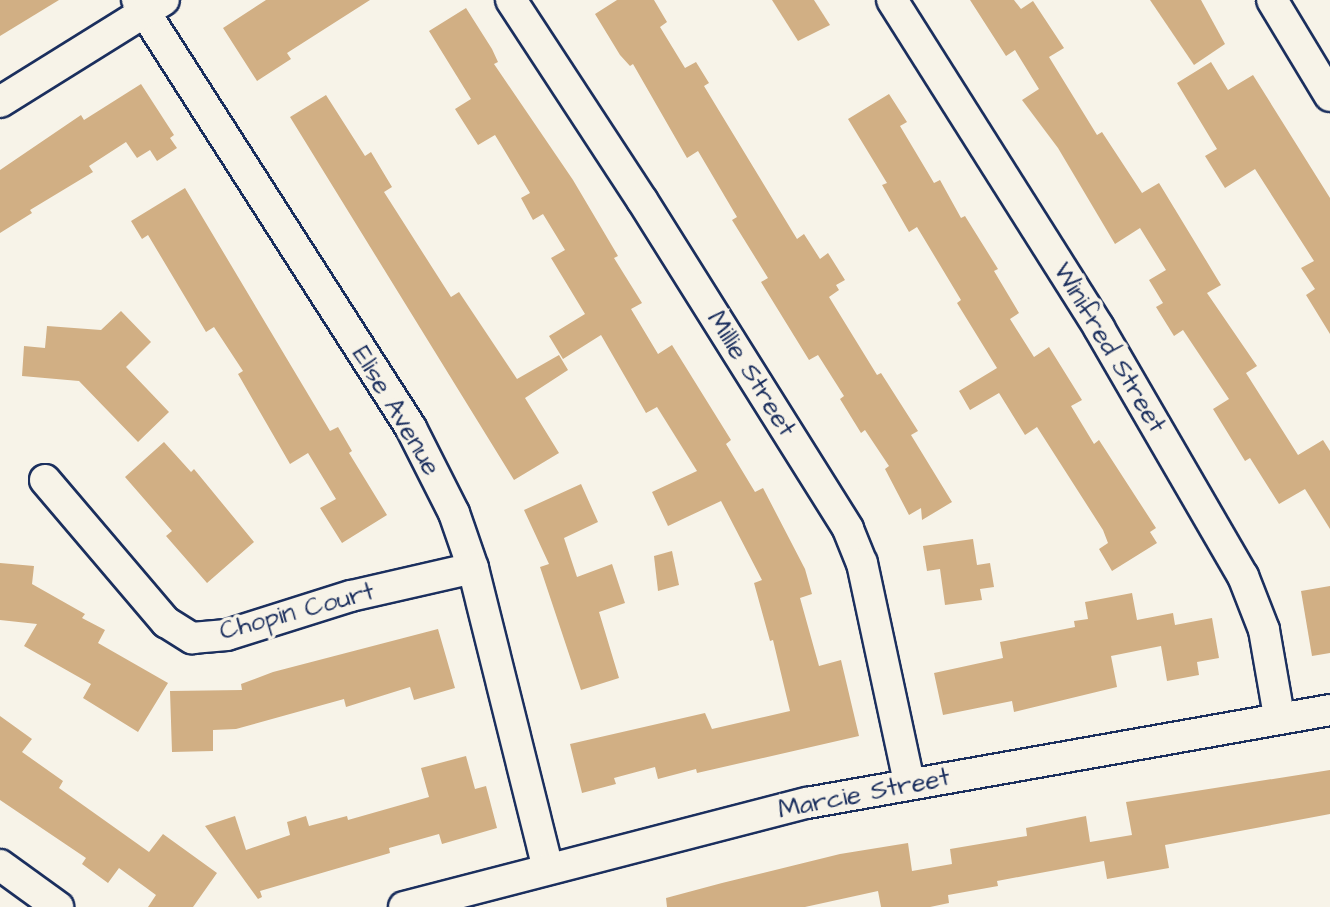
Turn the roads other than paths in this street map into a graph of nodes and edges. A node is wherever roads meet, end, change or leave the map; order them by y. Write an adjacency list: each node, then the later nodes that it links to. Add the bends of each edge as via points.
1 (511, 0): 11 (street, Millie Street, via 848,529 862,563)
2 (892, 0): 10 (street, Winifred Street, via 1099,328 1243,576 1264,630)
3 (1272, 0): 5 (street)
4 (149, 4): 6 (street); 8 (street, Elise Avenue, via 411,428 454,513)
5 (1330, 96)
6 (0, 102)
7 (45, 480): 8 (street, Chopin Court, via 166,622 192,638 227,635 351,596)
8 (473, 568): 13 (street, Elise Avenue)
9 (1330, 710): 10 (street, Marcie Street)
10 (1279, 716): 11 (street, Marcie Street)
11 (909, 783): 13 (street, Marcie Street)
12 (0, 865): 14 (street)
13 (548, 868): 15 (street, Marcie Street)
14 (58, 907)
15 (404, 907)

